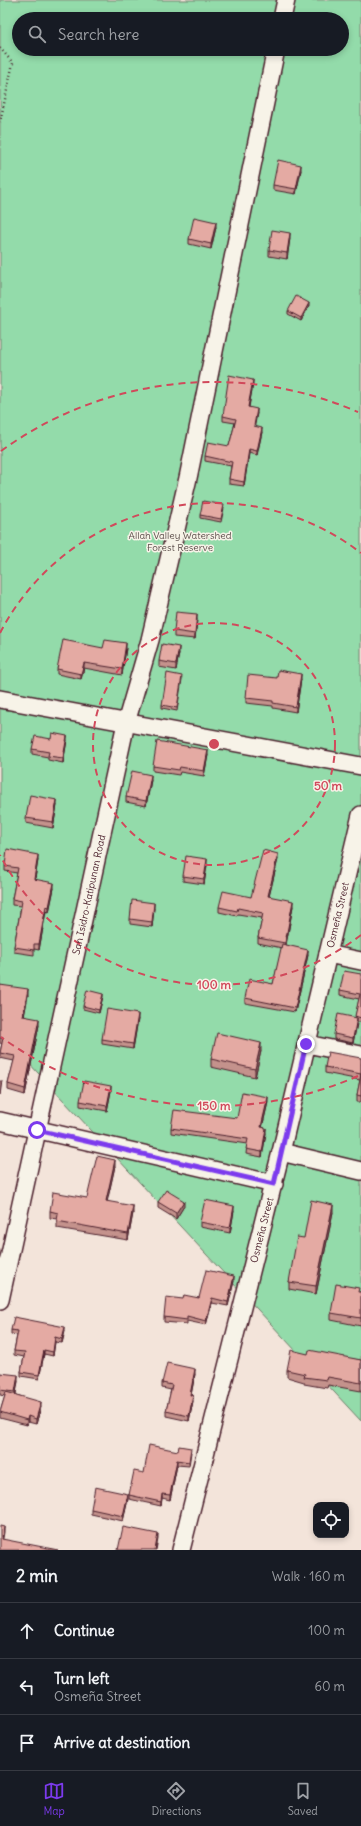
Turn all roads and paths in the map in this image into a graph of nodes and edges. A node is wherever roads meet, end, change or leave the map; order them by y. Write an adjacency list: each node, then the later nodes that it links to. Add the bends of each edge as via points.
1 (286, 0): 2 (street)
2 (283, 12)
3 (0, 48): 5 (path, via 13,63)
4 (275, 56): 7 (street, San Isidro-Katipunan Road, via 188,478 150,640)
5 (0, 122)
6 (0, 699): 7 (street)
7 (126, 722): 8 (street); 15 (street, San Isidro-Katipunan Road)
8 (361, 766)
9 (361, 815): 10 (street, Osmeña Street)
10 (328, 954): 11 (street); 12 (street, Osmeña Street)
11 (361, 961)
12 (306, 1044): 13 (street); 16 (street, Osmeña Street)
13 (361, 1055)
14 (0, 1122): 15 (street)
15 (37, 1130): 18 (street); 19 (street, San Isidro-Katipunan Road)
16 (281, 1152): 17 (street); 18 (street, Osmeña Street)
17 (361, 1172)
18 (274, 1184): 20 (street, Osmeña Street)
19 (0, 1300)
20 (182, 1550)

